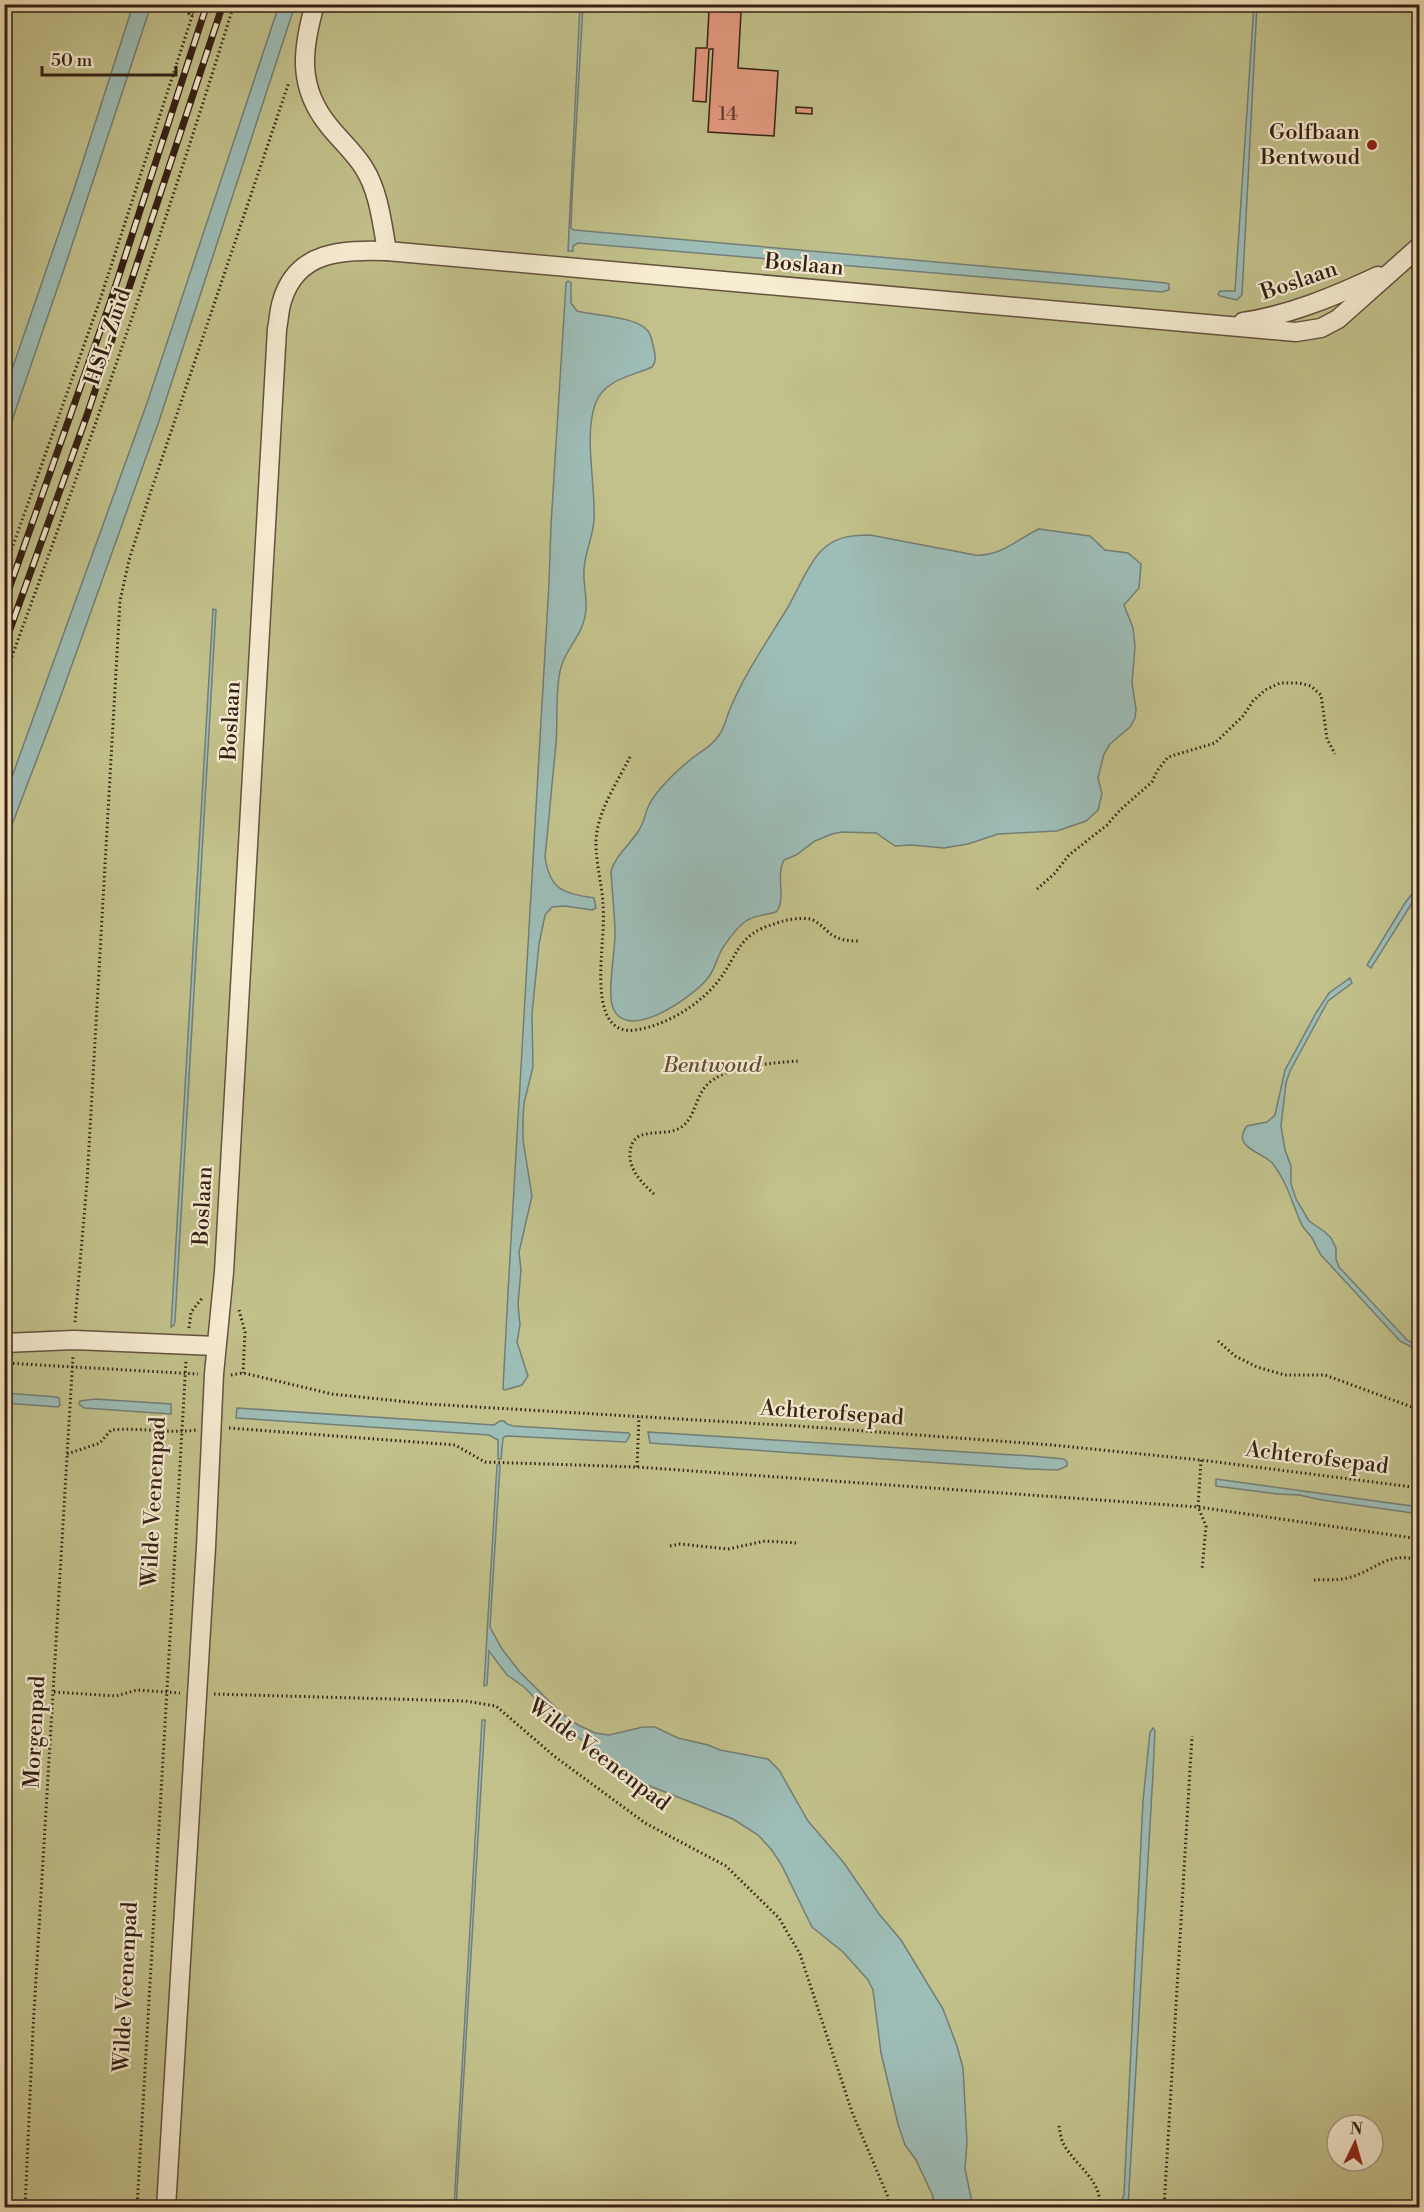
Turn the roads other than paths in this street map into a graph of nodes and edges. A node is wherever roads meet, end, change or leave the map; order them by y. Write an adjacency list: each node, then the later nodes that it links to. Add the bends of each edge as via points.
1 (315, 4): 3 (street, via 304,55 308,89 320,114 357,158 371,182)
2 (1419, 246): 4 (street, Boslaan)
3 (387, 251): 5 (street, Boslaan); 7 (street, Boslaan, via 330,253 306,266 291,280 277,329 224,1272)
4 (1394, 269): 5 (street, Boslaan, via 1335,296 1265,319); 5 (street, Boslaan, via 1338,319 1321,328 1296,332)
5 (1216, 326)
6 (4, 1343): 7 (street, via 74,1340)
7 (216, 1346): 8 (street)
8 (166, 2208)

